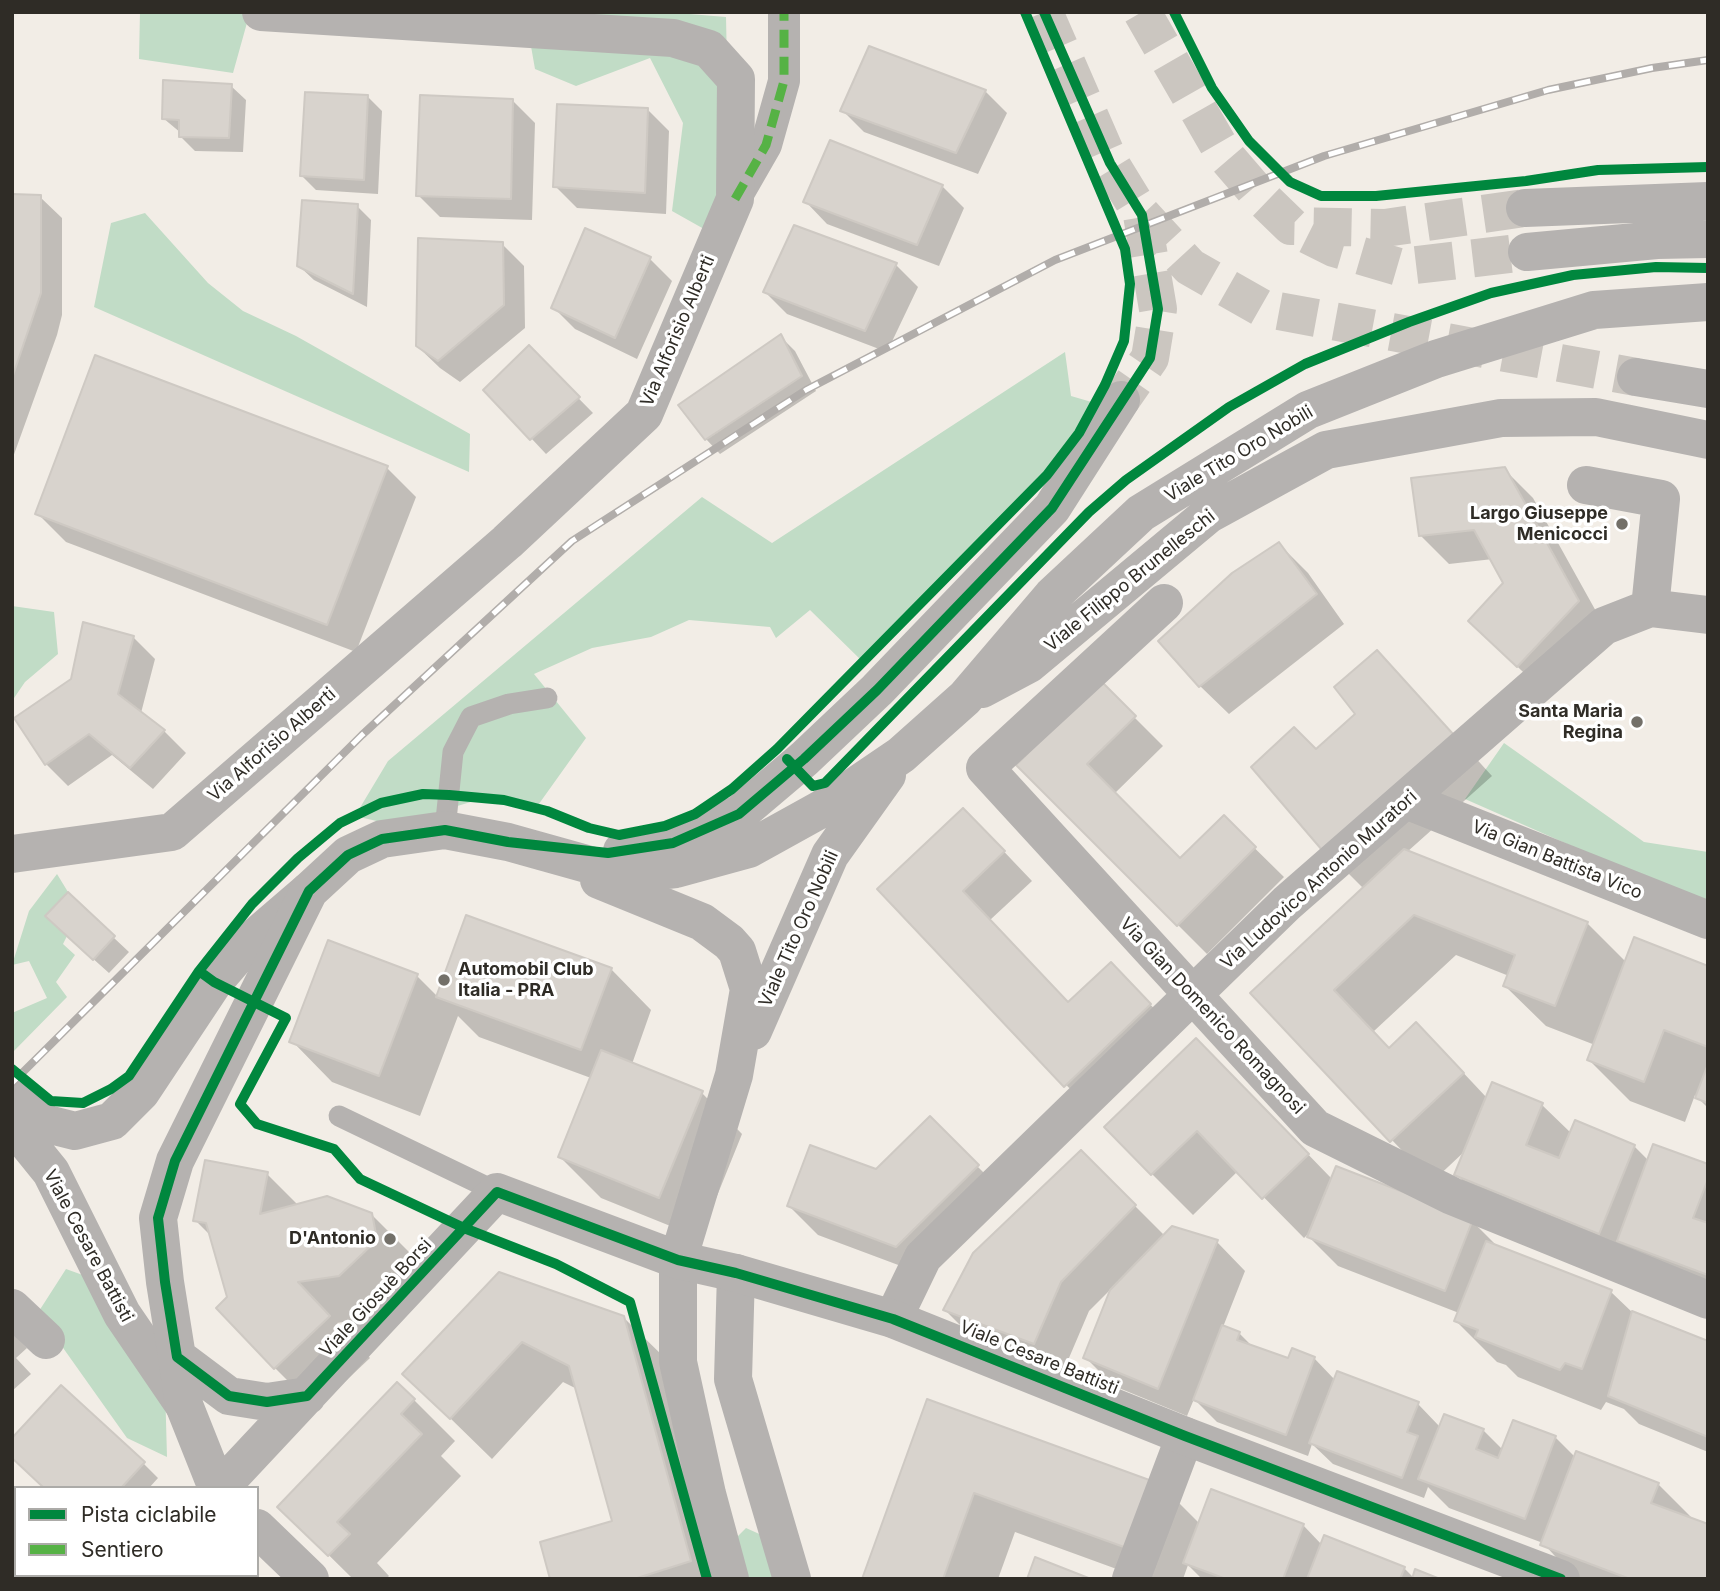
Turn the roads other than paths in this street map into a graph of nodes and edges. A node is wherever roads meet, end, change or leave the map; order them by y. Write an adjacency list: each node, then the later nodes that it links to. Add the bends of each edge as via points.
1 (261, 12): 3 (street, Via Alforisio Alberti, via 673,38 709,50 736,79)
2 (784, 12): 3 (street, via 784,81 766,145)
3 (734, 198): 23 (street, Via Alforisio Alberti, via 644,414 507,542 172,832)
4 (1708, 201): 5 (street)
5 (1525, 208)
6 (1708, 239): 7 (street)
7 (1527, 252)
8 (1708, 302): 18 (street, Viale Tito Oro Nobili, via 1594,310 1436,359 1308,410 1141,513 1052,596)
9 (1636, 377): 10 (street)
10 (1708, 388)
11 (1121, 400): 22 (street, via 1052,508 877,690 738,814 673,843 608,853)
12 (1708, 440): 18 (street, Viale Filippo Brunelleschi, via 1596,416 1501,418 1326,450 1209,514 1029,664)
13 (1586, 485): 15 (street, via 1661,499)
14 (1164, 603): 26 (street, Via Gian Domenico Romagnosi, via 985,768)
15 (1650, 608): 16 (street, Via Ludovico Antonio Muratori); 20 (street, Via Ludovico Antonio Muratori, via 1604,626)
16 (1708, 615)
17 (547, 698): 21 (lane, via 471,717 453,752)
18 (965, 698): 19 (street, Viale Tito Oro Nobili)
19 (901, 755): 22 (street, Viale Tito Oro Nobili, via 823,808 749,849 676,869 639,873 601,868); 27 (street, Viale Tito Oro Nobili, via 830,855)
20 (1405, 800): 25 (street, Via Gian Battista Vico); 26 (street, Via Ludovico Antonio Muratori, via 1287,903)
21 (445, 830): 22 (street, Viale Tito Oro Nobili); 24 (street, Viale Tito Oro Nobili, via 382,839 348,855)
22 (508, 842): 27 (street, Viale Tito Oro Nobili, via 702,922 729,942 737,951 748,989)
23 (12, 854)
24 (309, 891): 28 (street, via 245,946 214,982 141,1092 112,1121 66,1129 47,1124); 38 (street, Viale Tito Oro Nobili, via 175,1160 158,1218)
25 (1708, 920)
26 (1193, 997): 34 (street, Via Gian Domenico Romagnosi, via 1315,1128 1452,1196); 36 (street, Via Ludovico Antonio Muratori, via 923,1257)
27 (734, 1075): 32 (street, Viale Tito Oro Nobili)
28 (12, 1100)
29 (339, 1116): 31 (lane)
30 (12, 1125): 40 (street, Viale Cesare Battisti, via 51,1172 122,1314)
31 (498, 1192): 32 (street, Viale Cesare Battisti); 39 (street, Viale Giosuè Borsi)
32 (678, 1261): 33 (street, Viale Cesare Battisti); 45 (street, Viale Tito Oro Nobili, via 678,1362)
33 (736, 1273): 36 (street, Viale Cesare Battisti); 42 (street, via 733,1378)
34 (1708, 1300)
35 (12, 1308): 37 (street)
36 (893, 1318): 41 (street, Viale Cesare Battisti)
37 (46, 1340)
38 (177, 1357): 39 (street, via 229,1396 267,1402); 40 (street, Viale Tito Oro Nobili)
39 (307, 1396): 44 (street, Viale Giosuè Borsi)
40 (184, 1405): 43 (street, Viale Tito Oro Nobili)
41 (1185, 1436): 47 (street, Viale Cesare Battisti); 51 (street)
42 (762, 1479): 45 (street); 50 (street)
43 (218, 1486)
44 (221, 1486)
45 (707, 1494): 49 (street, Viale Tito Oro Nobili)
46 (259, 1530): 48 (street)
47 (1539, 1575)
48 (310, 1579)
49 (730, 1579)
50 (792, 1579)
51 (1132, 1579)

